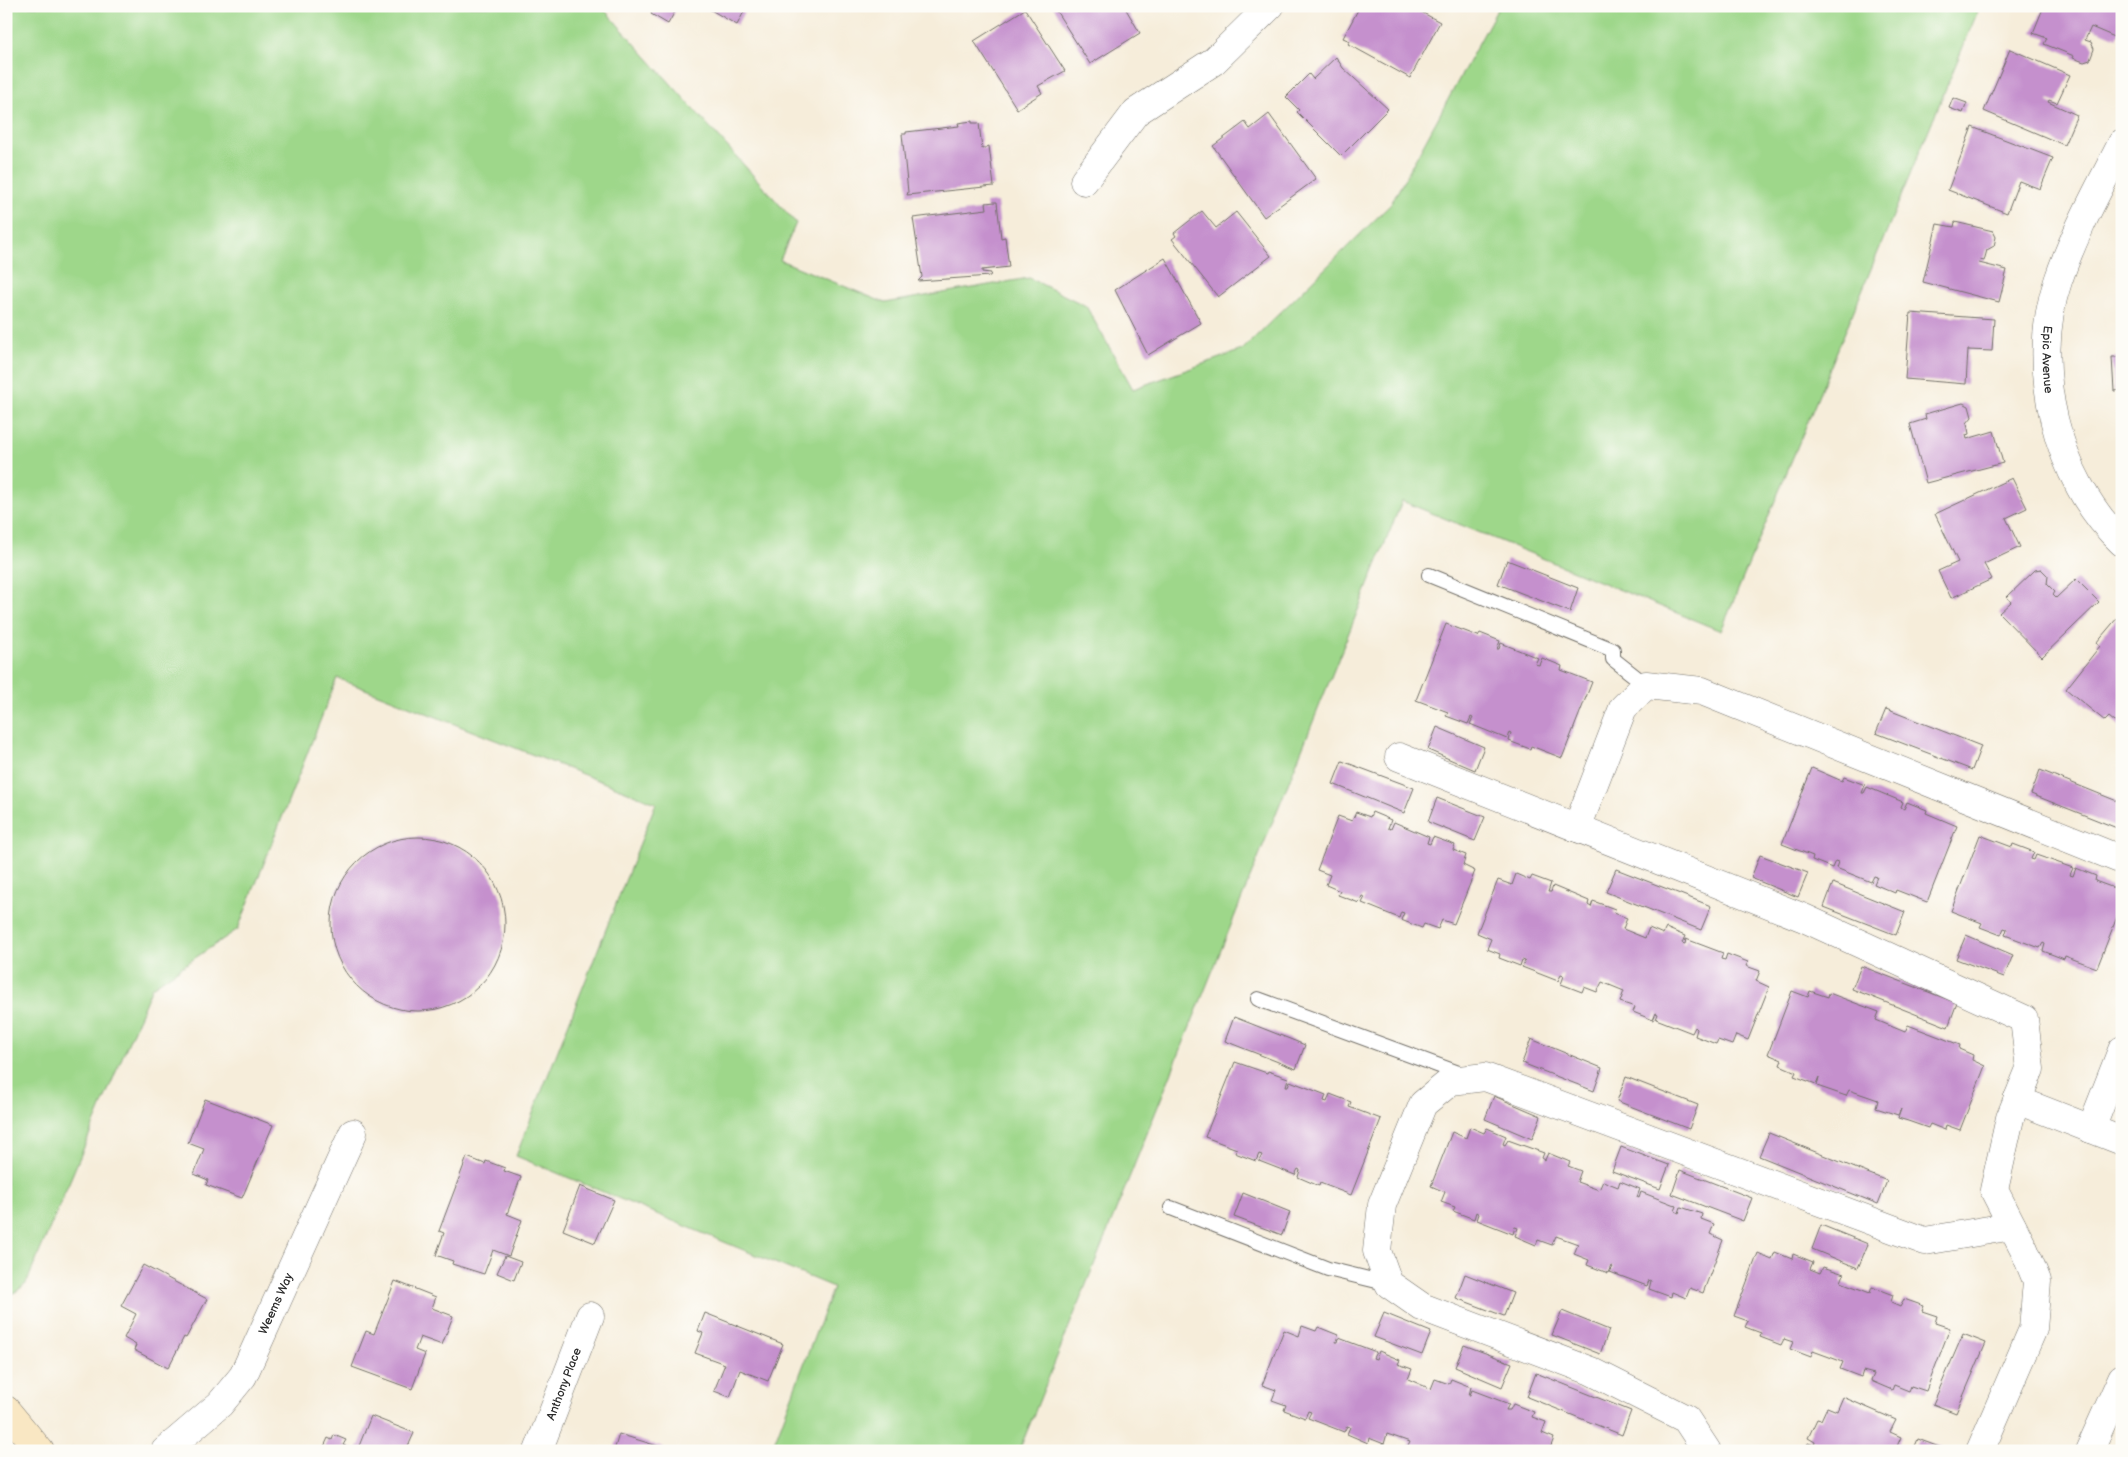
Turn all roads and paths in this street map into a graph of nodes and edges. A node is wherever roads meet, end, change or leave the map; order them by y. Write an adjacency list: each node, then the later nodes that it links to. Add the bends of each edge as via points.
1 (1270, 6): 3 (street, via 1214,61 1136,112)
2 (2122, 143): 4 (street, Epic Avenue, via 2057,283 2048,326 2046,372 2053,417 2067,462 2090,503)
3 (1084, 181)
4 (2122, 542)
5 (1429, 575): 6 (lane, via 1613,650 1613,659)
6 (1646, 685): 8 (street, via 1622,708); 9 (street, via 1702,691)
7 (1399, 757): 8 (street)
8 (1578, 828): 13 (street, via 1804,918 2024,1019 2030,1069)
9 (2122, 860)
10 (1258, 999): 12 (lane)
11 (2122, 1050): 14 (street)
12 (1472, 1078): 18 (street, via 1485,1076 1925,1241); 19 (street, via 1451,1080 1423,1104 1382,1205 1377,1252)
13 (2017, 1100): 14 (street); 18 (street, via 1994,1190)
14 (2091, 1129): 16 (street)
15 (352, 1133): 24 (street, Weems Way, via 243,1376 220,1404)
16 (2122, 1141)
17 (1171, 1208): 19 (lane, via 1328,1270)
18 (2012, 1226): 27 (street, via 2037,1281 2033,1329)
19 (1389, 1284): 26 (street, via 1422,1307 1591,1371 1686,1419)
20 (590, 1316): 25 (street, Anthony Place)
21 (2122, 1378): 28 (street)
22 (6, 1410): 23 (main road)
23 (40, 1451)
24 (165, 1451)
25 (538, 1451)
26 (1707, 1451)
27 (1980, 1451)
28 (2089, 1451)

